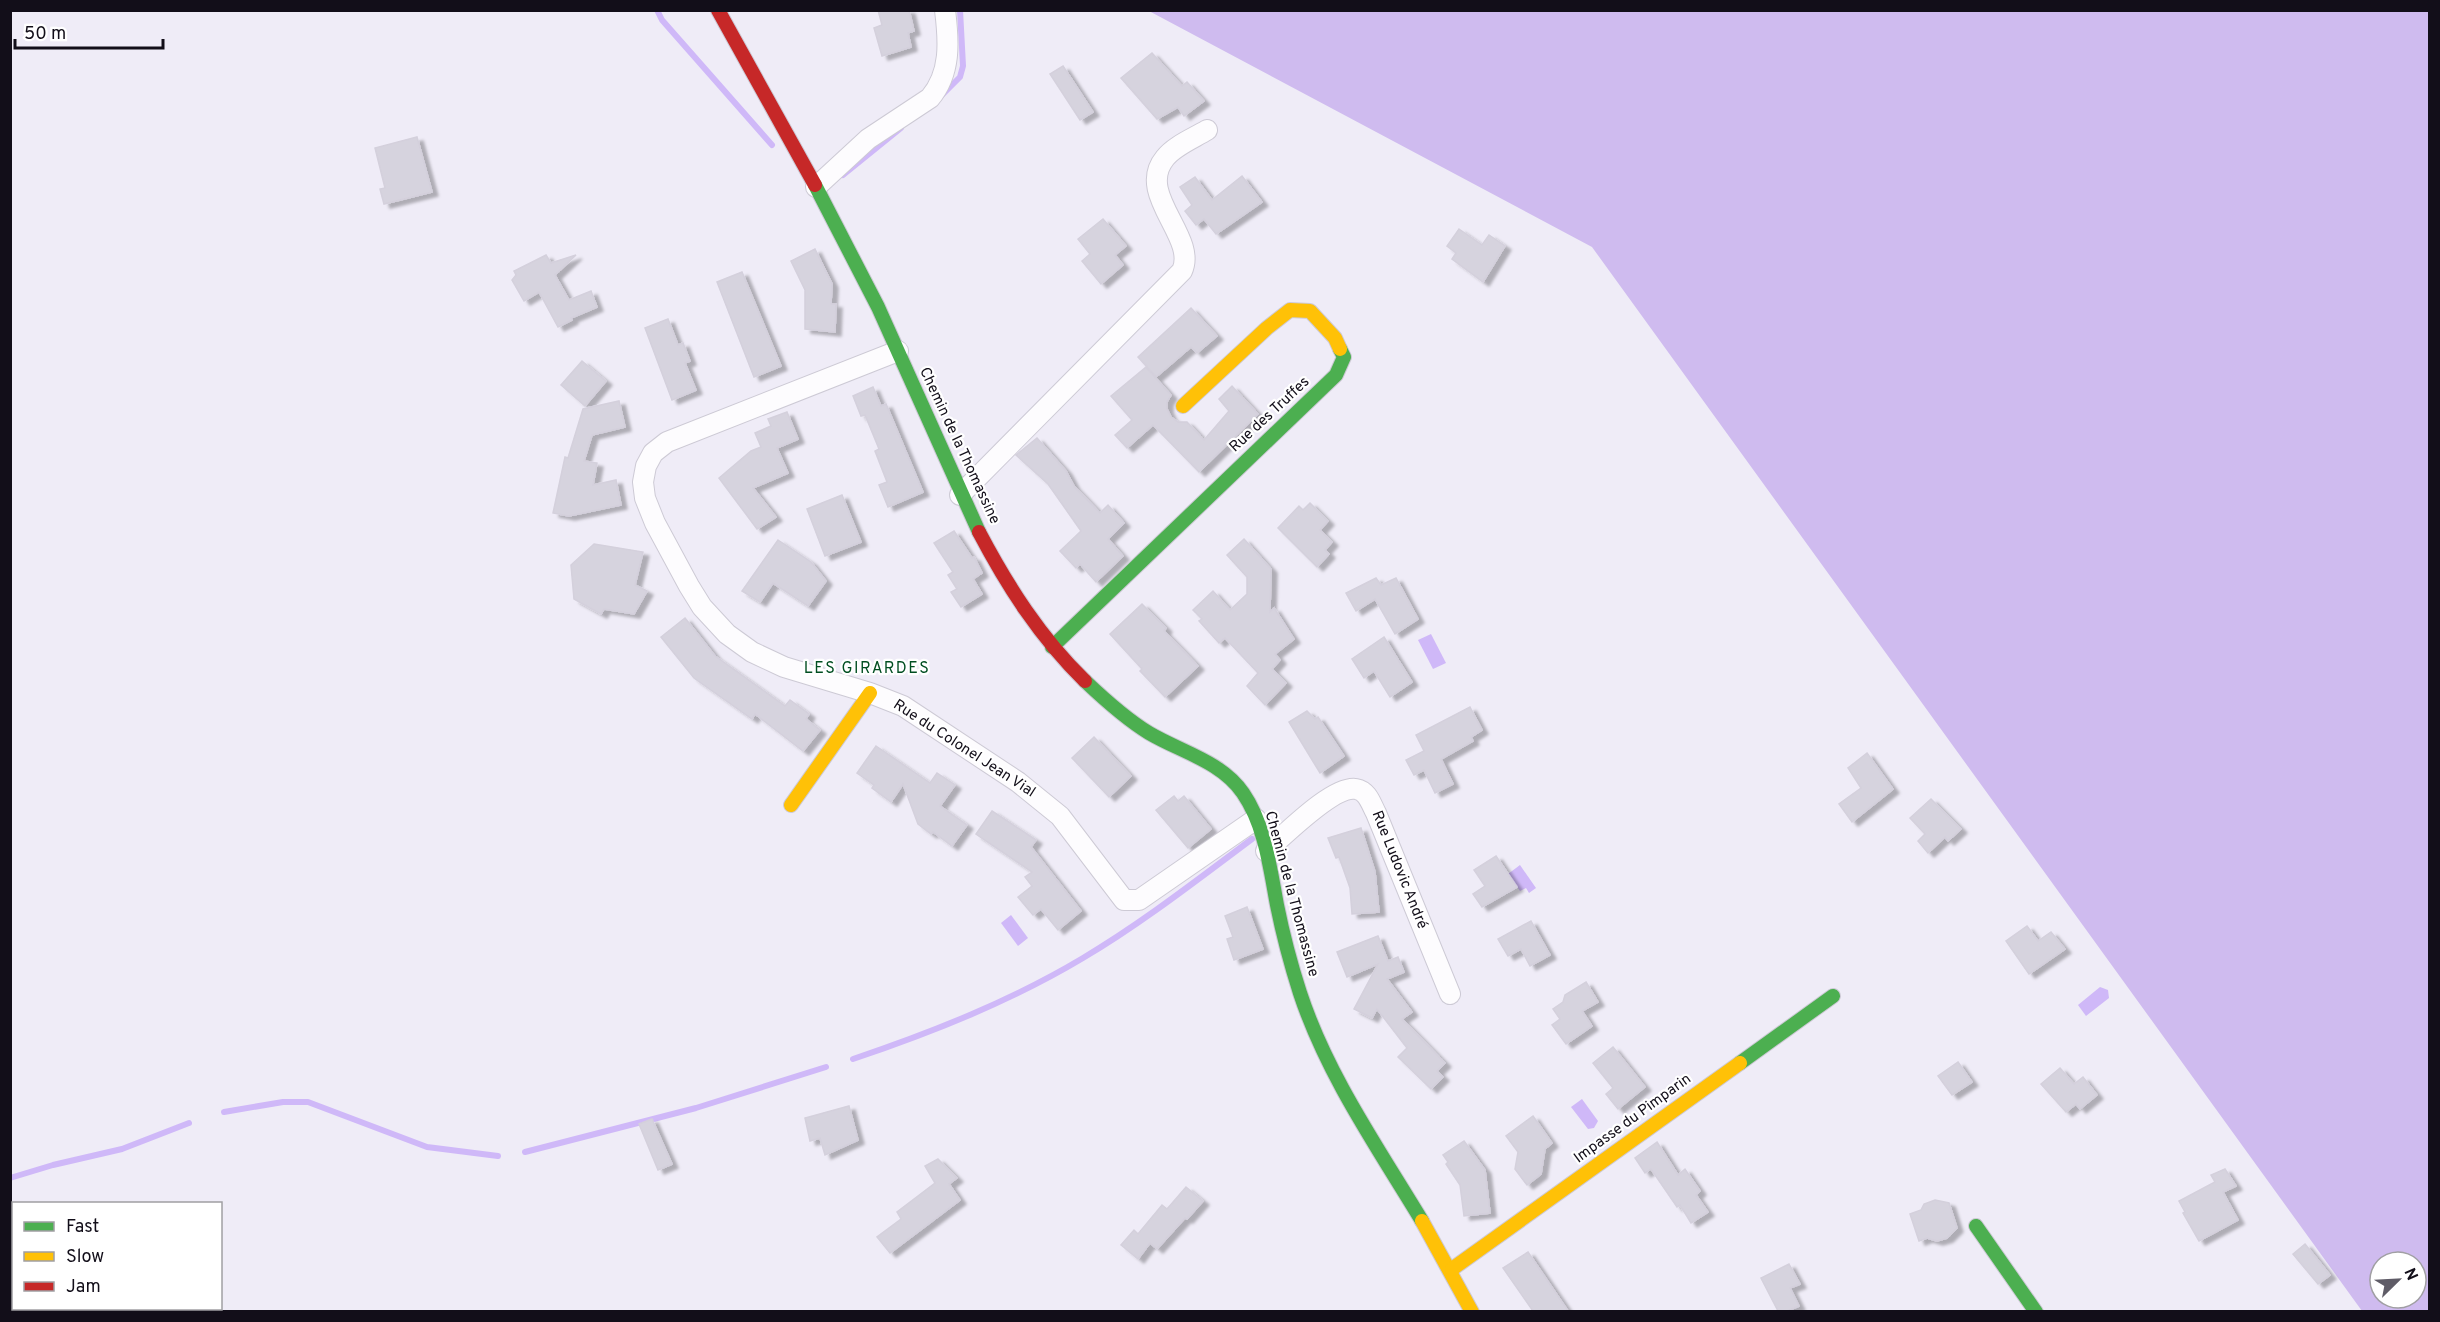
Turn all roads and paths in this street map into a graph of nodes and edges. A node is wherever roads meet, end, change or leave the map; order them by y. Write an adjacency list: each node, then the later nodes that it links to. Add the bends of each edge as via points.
1 (718, 10): 4 (street, Chemin de la Thomassine)
2 (945, 10): 4 (street, via 946,67 937,90 868,139)
3 (1207, 130): 7 (street, via 1166,156 1157,177 1159,194 1185,256 1182,271)
4 (816, 187): 5 (street, Chemin de la Thomassine)
5 (898, 351): 7 (street, Chemin de la Thomassine); 9 (street, Rue du Colonel Jean Vial, via 667,442 649,459 643,482 655,523 689,586 727,634 752,652 784,667)
6 (1183, 406): 8 (street, Rue des Truffes, via 1290,310 1310,311 1342,351 1343,363 1336,375)
7 (960, 495): 8 (street, Chemin de la Thomassine, via 1006,581)
8 (1052, 647): 11 (street, Chemin de la Thomassine, via 1130,719 1230,777)
9 (870, 693): 10 (street); 11 (street, Rue du Colonel Jean Vial, via 926,720 1034,794 1059,816 1116,893 1128,902 1139,900)
10 (791, 805)
11 (1256, 819): 12 (street, Chemin de la Thomassine)
12 (1266, 851): 13 (street, Rue Ludovic André, via 1330,797 1349,789 1364,793 1376,813); 16 (street, Chemin de la Thomassine, via 1295,975 1316,1032 1344,1090)
13 (1450, 994)
14 (1833, 996): 16 (street, Impasse du Pimparin)
15 (1976, 1226): 18 (street)
16 (1452, 1269): 17 (street, Chemin de la Thomassine)
17 (1472, 1311)
18 (2036, 1311)

